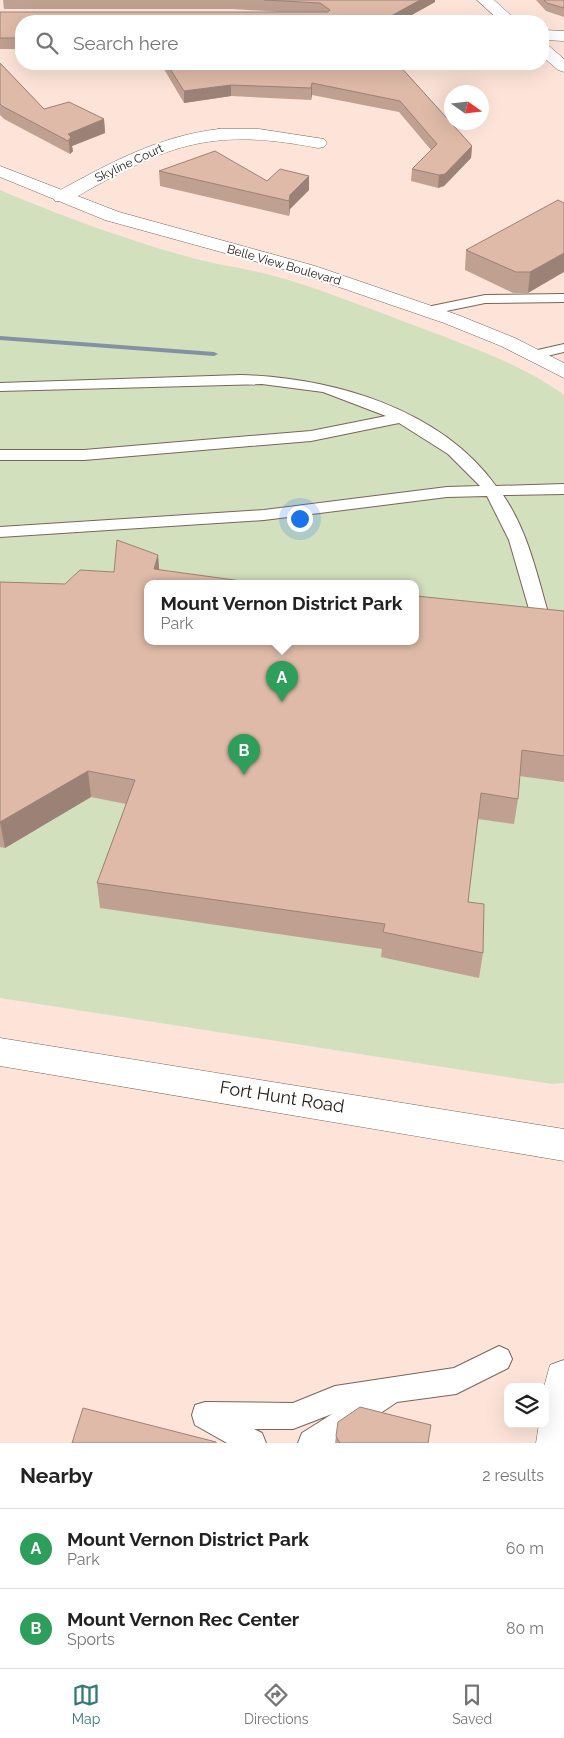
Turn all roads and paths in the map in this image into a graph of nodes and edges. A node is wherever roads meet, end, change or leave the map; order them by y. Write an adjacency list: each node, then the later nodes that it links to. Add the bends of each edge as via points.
1 (486, 0): 2 (main road)
2 (502, 15)
3 (549, 35): 4 (main road)
4 (564, 36)
5 (549, 54): 6 (main road)
6 (564, 67)
7 (318, 143): 9 (main road, Skyline Court, via 270,134 222,134 190,139 160,147 124,163)
8 (0, 171): 9 (main road, Belle View Boulevard)
9 (62, 196): 11 (main road, Belle View Boulevard, via 139,225 308,270)
10 (564, 298): 11 (lane, via 485,299)
11 (427, 311): 13 (main road, Belle View Boulevard)
12 (564, 348): 13 (lane)
13 (534, 355): 14 (main road, Belle View Boulevard)
14 (564, 372)
15 (0, 388): 16 (lane, via 254,379 324,388)
16 (402, 418): 17 (lane, via 311,436 84,455); 19 (lane, via 452,448)
17 (0, 456)
18 (564, 489): 19 (lane)
19 (492, 491): 20 (lane, via 406,496 264,515); 21 (lane, via 511,525 548,617)
20 (0, 532)
21 (521, 614)
22 (0, 1052): 23 (main road, Fort Hunt Road)
23 (564, 1145)
24 (499, 1359): 26 (lane, via 456,1381)
25 (564, 1379): 29 (main road)
26 (392, 1389): 27 (lane, via 335,1399 293,1416 205,1415); 28 (lane)
27 (252, 1443)
28 (312, 1443)
29 (556, 1443)

